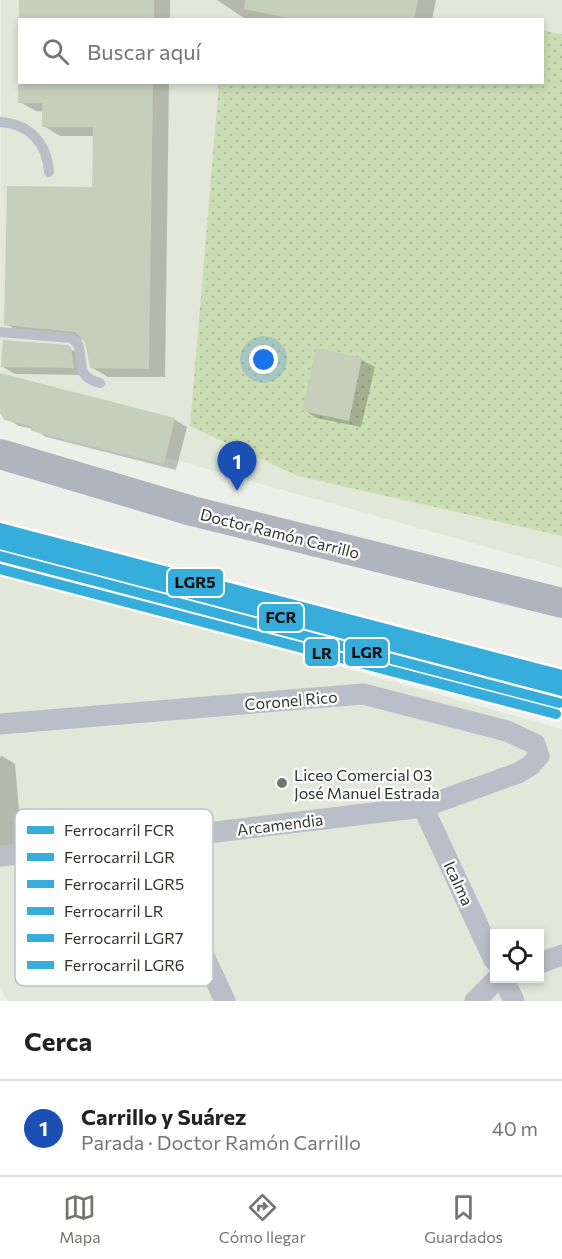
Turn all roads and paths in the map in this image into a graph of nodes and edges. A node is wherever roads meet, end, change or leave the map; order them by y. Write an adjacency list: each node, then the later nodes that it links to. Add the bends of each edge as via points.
1 (0, 122): 2 (lane, via 20,126 37,138 48,155)
2 (49, 172)
3 (0, 332): 4 (lane, via 71,338 78,344 84,375)
4 (100, 383)
5 (0, 454): 6 (main road, Doctor Ramón Carrillo, via 192,511)
6 (562, 603)
7 (0, 723): 8 (street, Coronel Rico, via 363,694 507,731 535,744 539,756)
8 (518, 773): 9 (street, Arcamendia)
9 (423, 807): 10 (street, Arcamendia); 13 (street, Icalma)
10 (213, 832)
11 (15, 854): 12 (street, Arcamendia)
12 (0, 856)
13 (490, 949)
14 (562, 955): 15 (street)
15 (544, 962)
16 (213, 975): 19 (street)
17 (493, 983): 20 (street)
18 (505, 983): 21 (street)
19 (225, 1001)
20 (475, 1001)
21 (514, 1001)

